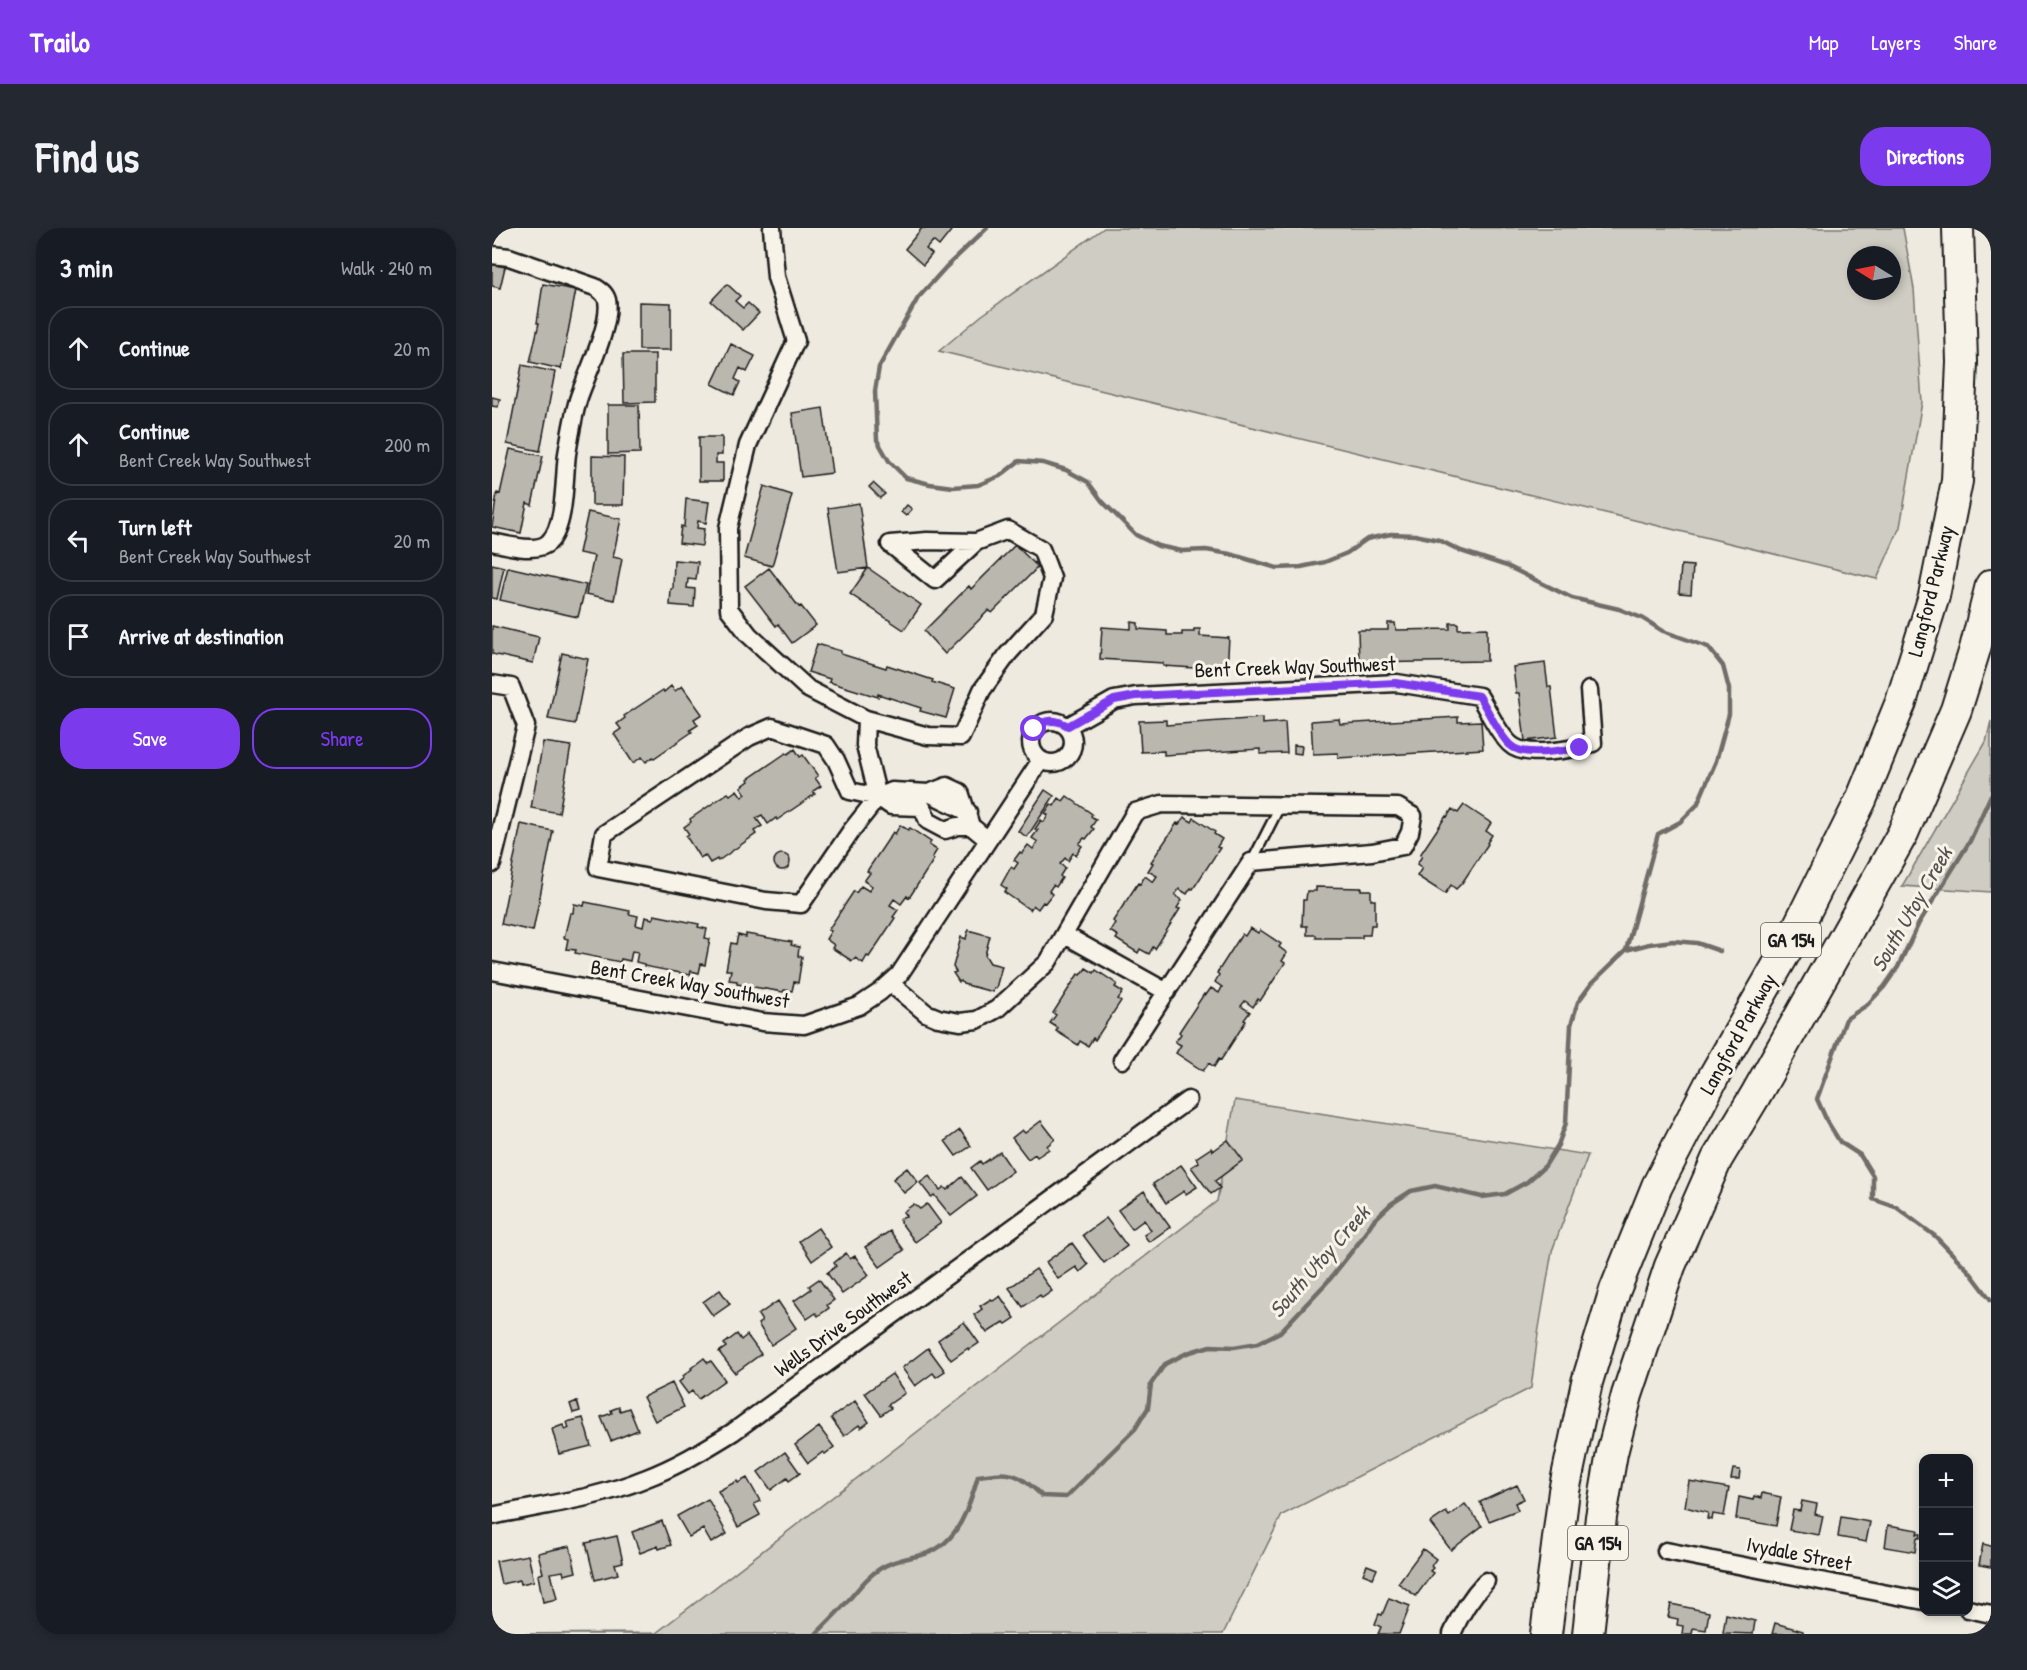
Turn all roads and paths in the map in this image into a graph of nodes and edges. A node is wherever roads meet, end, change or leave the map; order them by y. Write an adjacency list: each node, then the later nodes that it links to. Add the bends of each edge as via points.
1 (772, 228): 9 (street, via 776,277 796,341 748,445 728,528 729,609 749,635 808,689)
2 (1958, 228): 32 (highway, Langford Parkway / GA 154, via 1962,362 1957,481 1934,597 1901,702 1861,800 1787,949 1657,1186 1615,1290 1587,1382 1564,1491)
3 (492, 255): 4 (street, via 509,257 595,287 604,292 607,300 602,333 578,401 558,529 549,543 536,548)
4 (492, 542)
5 (976, 542): 9 (street, via 1008,530 1041,549 1052,578 1044,614 982,690 961,737 928,736)
6 (1991, 585): 33 (highway, GA 154, via 1956,710 1903,833 1717,1159 1670,1266 1627,1395 1612,1454)
7 (492, 684): 18 (street, via 511,687 526,726)
8 (1590, 690): 10 (street, Bent Creek Way Southwest, via 1593,743 1545,752 1510,746 1479,696 1396,683 1136,696 1114,700)
9 (866, 719): 12 (street, via 865,745)
10 (1068, 726): 11 (street, via 1074,741 1072,751 1055,763); 11 (street, via 1049,720 1034,729 1030,743)
11 (1041, 760): 16 (street, Bent Creek Way Southwest)
12 (878, 797): 12 (street, via 850,791 826,745 772,727 749,737 604,834 598,868 755,899 801,904); 13 (street, via 892,791)
13 (925, 798): 15 (street, via 939,813); 15 (street, via 947,786 960,792)
14 (1280, 805): 17 (lane); 17 (street, via 1398,807 1413,816 1403,846); 19 (street, via 1162,804 1136,812)
15 (966, 821): 16 (street)
16 (988, 840): 21 (street, Bent Creek Way Southwest)
17 (1251, 862): 22 (street)
18 (492, 864)
19 (1065, 935): 21 (street, via 1048,962 996,1009 977,1020 960,1022 926,1013); 22 (street)
20 (492, 971): 21 (street, Bent Creek Way Southwest, via 762,1022 804,1025 859,1006)
21 (890, 983)
22 (1167, 992): 23 (street)
23 (1122, 1060)
24 (1188, 1100): 25 (street, Wells Drive Southwest, via 733,1432 686,1461 599,1494)
25 (492, 1516)
26 (1666, 1551): 28 (street, Ivydale Street)
27 (1486, 1581): 31 (street, via 1473,1594)
28 (1919, 1600)
29 (1973, 1611): 30 (street)
30 (1991, 1614)
31 (1452, 1634)
32 (1546, 1634)
33 (1588, 1634)

